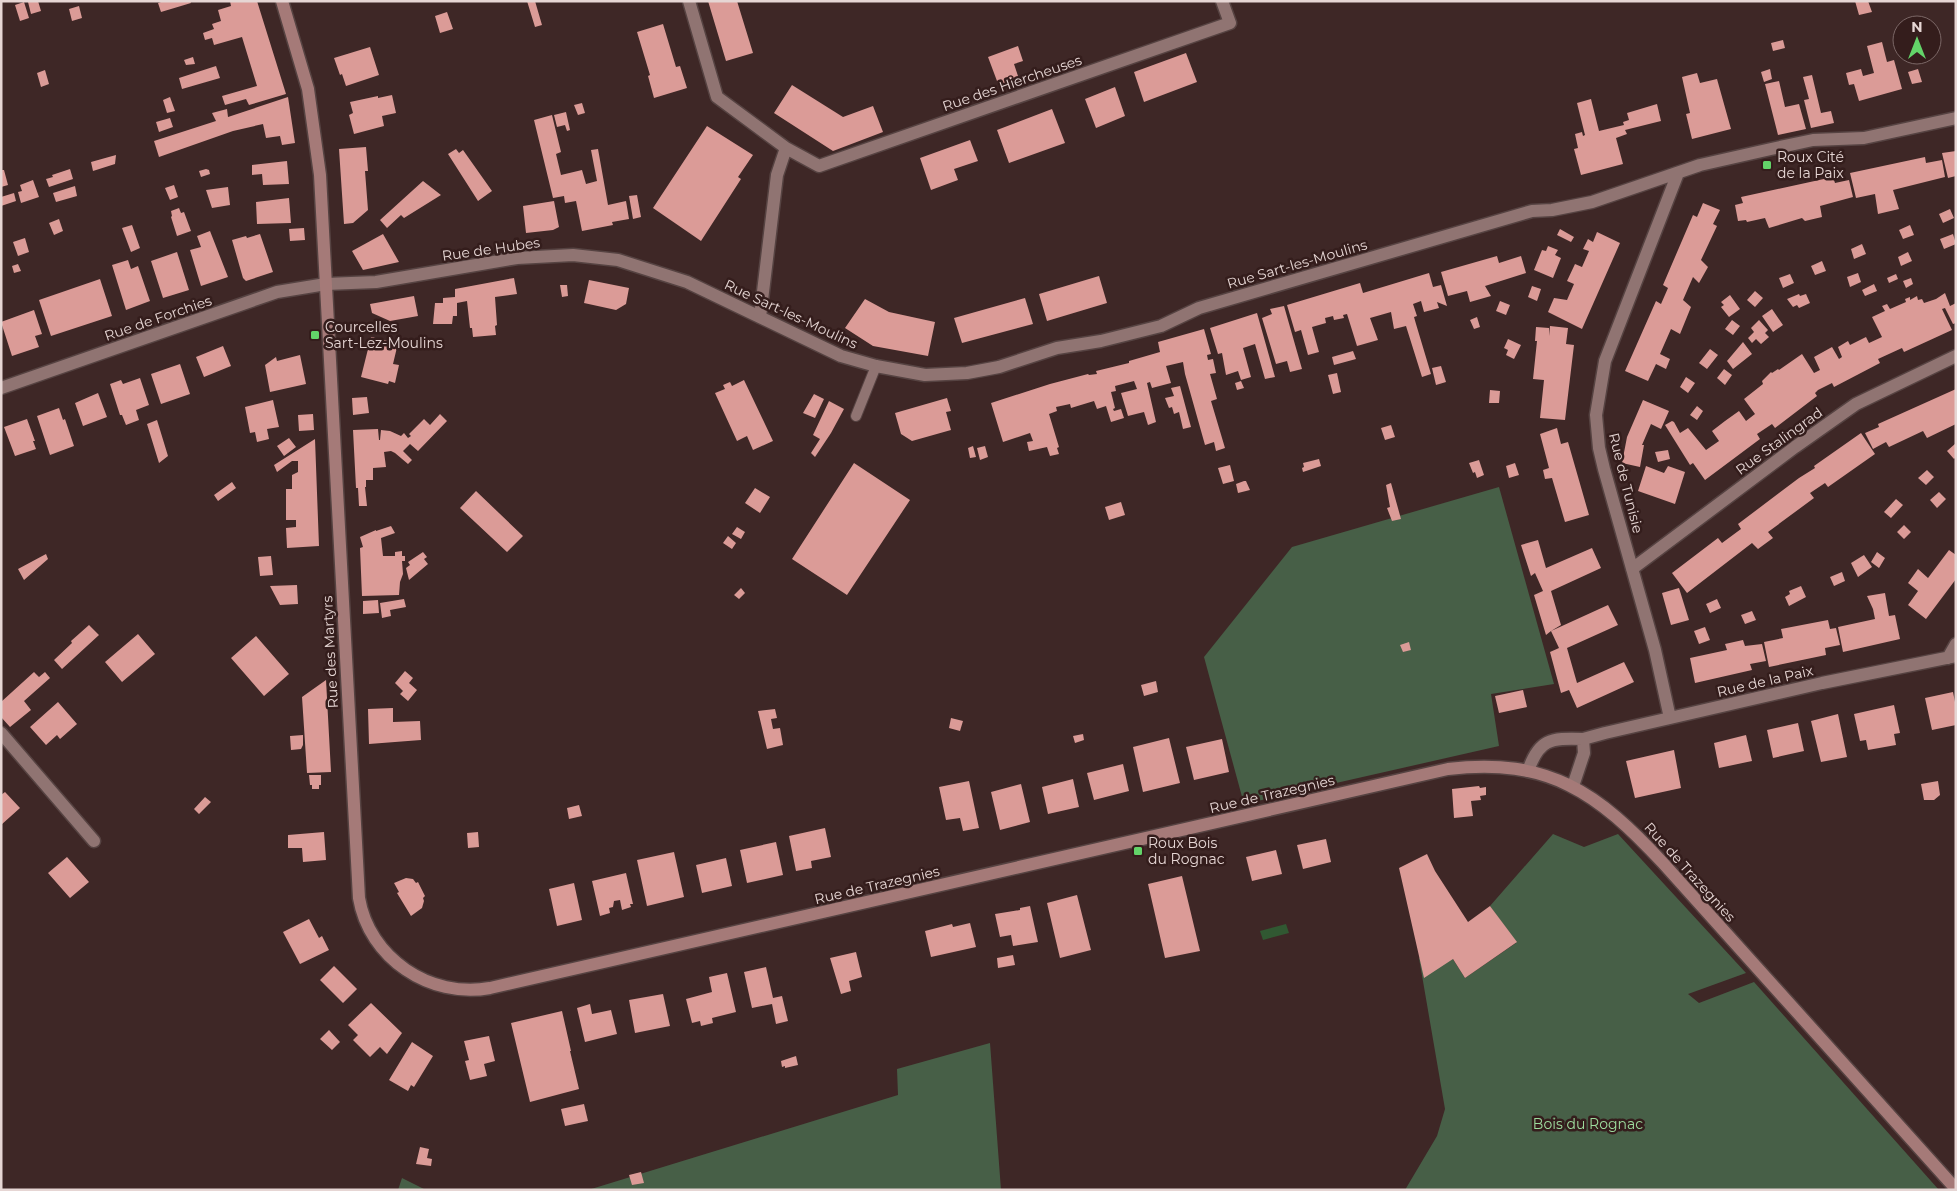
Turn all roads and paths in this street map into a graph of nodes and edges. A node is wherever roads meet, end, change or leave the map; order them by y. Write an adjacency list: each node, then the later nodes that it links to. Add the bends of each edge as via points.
1 (282, 1): 8 (main road, Rue des Martyrs, via 308,89 320,175)
2 (690, 1): 5 (street, via 717,97)
3 (1222, 1): 5 (street, Rue des Hiercheuses, via 1230,23 819,166)
4 (1956, 118): 6 (street, Rue Sart-les-Moulins, via 1864,138 1813,140 1700,165)
5 (786, 148): 9 (street, via 777,175)
6 (1678, 173): 11 (street, Rue Sart-les-Moulins, via 1592,202 1532,211 1199,308 1160,326 1057,348 999,367 926,376); 14 (street, Rue de Tunisie, via 1604,361 1596,415 1599,448)
7 (660, 272): 8 (street, Rue de Hubes, via 618,260 573,255 517,258 376,282); 9 (street, Rue Sart-les-Moulins)
8 (326, 284): 12 (street, Rue de Forchies, via 277,292); 23 (main road, Rue des Martyrs, via 358,898 368,928 383,950 409,973)
9 (760, 317): 11 (street, Rue Sart-les-Moulins, via 840,356)
10 (1956, 356): 14 (street, Rue Stalingrad, via 1856,404)
11 (876, 366): 13 (lane)
12 (1, 388)
13 (856, 416)
14 (1632, 569): 17 (street, Rue de Tunisie)
15 (1956, 644): 16 (street)
16 (1952, 657): 17 (street, Rue de la Paix)
17 (1670, 718): 19 (street, Rue de la Paix)
18 (1, 733): 22 (street)
19 (1583, 739): 20 (street, Rue de la Paix, via 1562,738 1546,743 1538,749); 21 (street, via 1584,753)
20 (1528, 771): 21 (main road, Rue de Trazegnies); 23 (main road, Rue de Trazegnies, via 1491,767 1448,769 508,985 474,991)
21 (1573, 786): 24 (main road, Rue de Trazegnies, via 1613,813 1648,847)
22 (94, 841)
23 (434, 984)
24 (1956, 1189)

